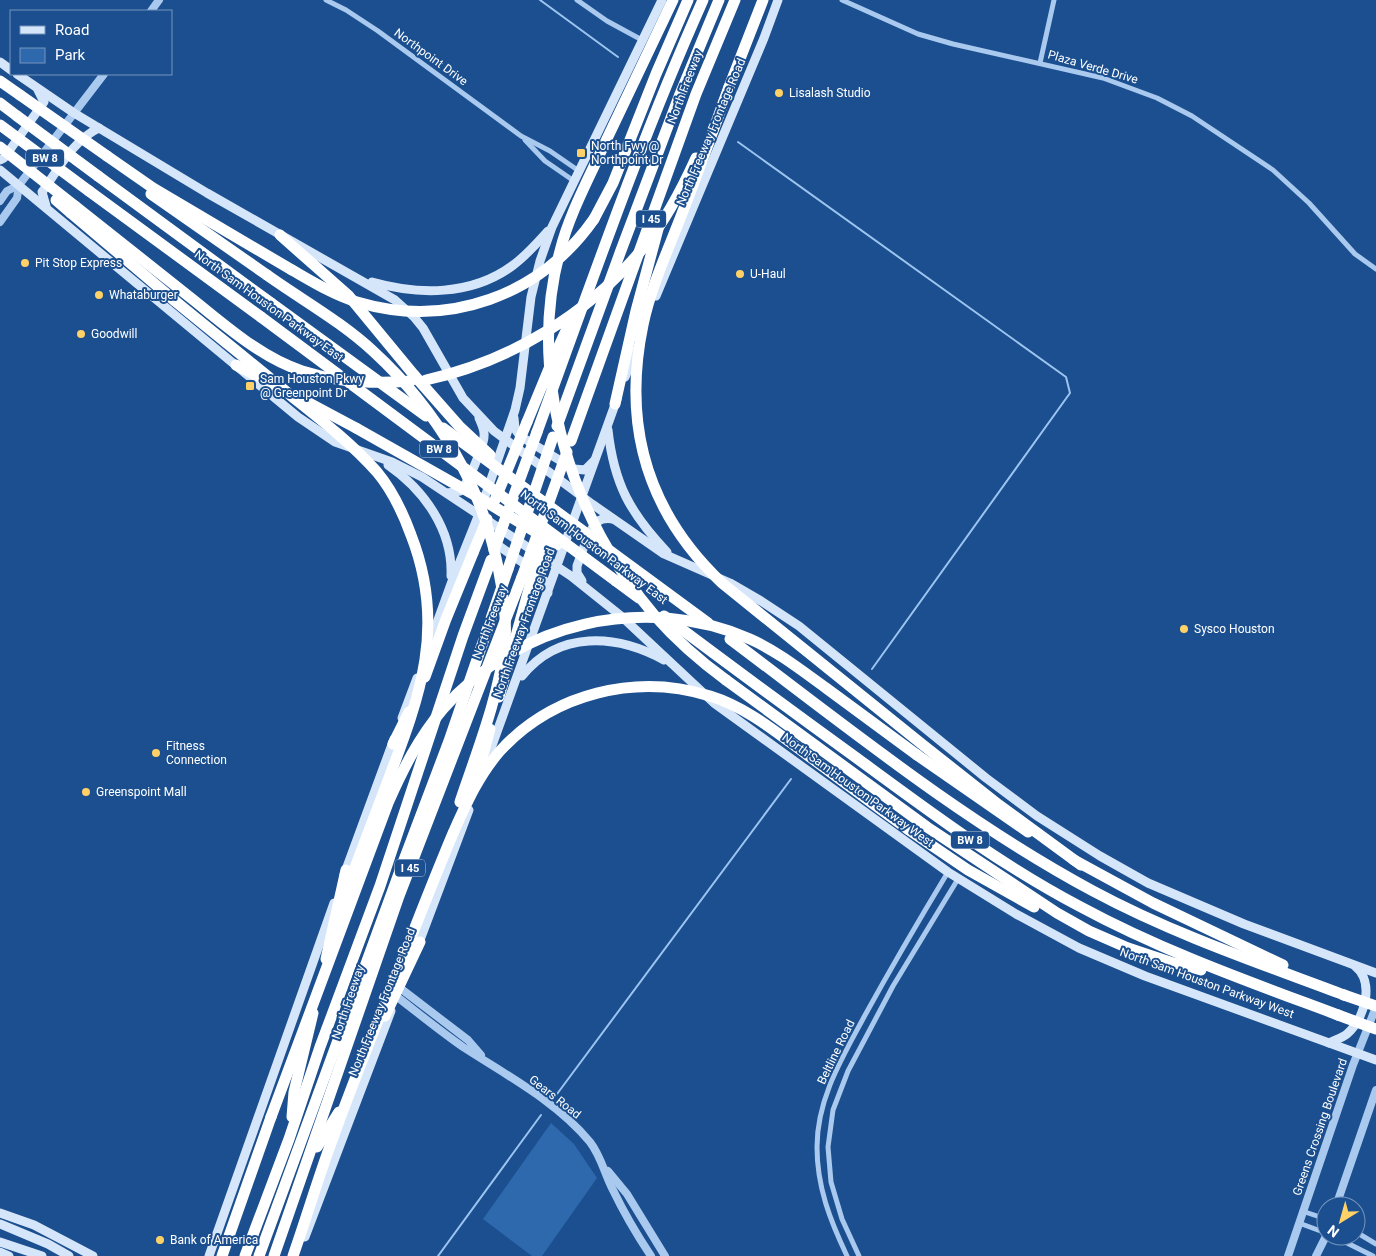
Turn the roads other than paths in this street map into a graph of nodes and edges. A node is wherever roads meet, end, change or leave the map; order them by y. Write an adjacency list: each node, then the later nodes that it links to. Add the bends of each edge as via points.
1 (160, 0): 14 (street)
2 (326, 0): 27 (street, Northpoint Drive, via 378,31)
3 (577, 0): 15 (street, via 606,21)
4 (662, 0): 15 (main road)
5 (674, 0): 76 (highway, bridge, via 572,216 559,252 552,289 549,338 556,407 572,471 591,518 615,563 643,602 700,660 927,827 1042,904)
6 (688, 0): 30 (highway, bridge, via 613,183 594,219 550,266 506,294 488,300 458,307 406,311 370,305 336,294)
7 (703, 0): 42 (highway, North Freeway / I 45, via 667,84)
8 (719, 0): 112 (highway, North Freeway / I 45, bridge, via 620,253 449,741)
9 (735, 0): 26 (highway, North Freeway / I 45)
10 (763, 0): 21 (highway)
11 (778, 0): 46 (main road, North Freeway Frontage Road, via 672,254)
12 (842, 0): 16 (street, Plaza Verde Drive, via 918,34)
13 (1054, 0): 16 (street)
14 (152, 10)
15 (642, 40): 33 (main road)
16 (1040, 63): 43 (street, Plaza Verde Drive, via 1135,89 1192,116 1273,170 1309,203 1355,254)
17 (19, 75): 20 (main road)
18 (103, 75): 23 (street)
19 (0, 82): 30 (highway, bridge)
20 (36, 86): 23 (main road); 31 (main road, via 44,102)
21 (729, 87): 38 (highway, bridge, via 673,204 644,246 611,282 571,316 531,341 480,364 426,380 380,383 346,380 301,370 278,360 233,331); 71 (highway, bridge, via 648,304 637,361 635,388 639,432 658,497 690,550 728,588 922,745)
22 (4, 106): 55 (highway, North Sam Houston Parkway East / BW 8, bridge)
23 (74, 113): 25 (main road); 35 (street)
24 (0, 125): 62 (highway, North Sam Houston Parkway East / BW 8, bridge)
25 (99, 128): 37 (main road, via 76,145 42,192); 41 (main road)
26 (683, 130): 46 (highway); 61 (highway, North Freeway / I 45, bridge, via 571,440)
27 (521, 136): 33 (street, Northpoint Drive); 34 (street, Northpoint Drive, via 545,161)
28 (0, 148): 38 (highway, bridge)
29 (0, 151): 38 (highway, bridge)
30 (105, 158): 72 (highway, bridge, via 361,341 411,390 446,437 466,472 490,532 505,613 505,642 486,724)
31 (0, 160)
32 (0, 170): 35 (main road)
33 (579, 171): 34 (main road)
34 (574, 181): 40 (main road)
35 (19, 185): 36 (street, via 7,191); 37 (main road); 39 (street, via 17,198)
36 (0, 201)
37 (47, 208): 45 (main road)
38 (73, 210): 89 (highway, bridge, via 175,301 342,438 378,474 406,520 427,594 427,656 417,700 320,962)
39 (0, 222)
40 (552, 227): 44 (main road, via 512,266 467,286 445,290 406,290); 47 (main road, via 531,297)
41 (280, 235): 44 (main road); 55 (highway, bridge, via 348,295 459,426)
42 (602, 255): 58 (highway, bridge); 90 (highway, North Freeway / I 45, bridge, via 463,636 380,886)
43 (1376, 270)
44 (359, 278): 48 (main road, via 396,300 414,317 463,398)
45 (236, 365): 51 (main road, via 311,427 335,442); 62 (highway, bridge, via 478,497)
46 (615, 404): 49 (main road, North Freeway Frontage Road)
47 (515, 410): 50 (main road); 52 (main road, via 514,424 520,436 574,469 585,470)
48 (478, 415): 50 (main road); 53 (main road, via 483,425 484,440 464,488)
49 (607, 427): 52 (main road, North Freeway Frontage Road); 59 (main road, via 610,456 624,496 646,528)
50 (506, 440): 54 (main road); 56 (main road)
51 (373, 455): 53 (main road, via 412,471); 63 (main road, via 397,471 419,492 442,526 451,558)
52 (597, 457): 54 (main road, North Freeway Frontage Road)
53 (448, 494): 56 (main road)
54 (583, 497): 57 (main road); 60 (main road, North Freeway Frontage Road)
55 (544, 502): 81 (highway, North Sam Houston Parkway East / BW 8, bridge, via 989,829 1094,892 1146,917)
56 (479, 514): 58 (main road); 60 (main road, North Sam Houston Parkway West)
57 (613, 519): 59 (main road); 64 (main road, via 604,518 593,526 577,566)
58 (468, 552): 63 (main road); 65 (main road, via 469,545 483,539 495,543 543,578); 69 (highway, via 421,688)
59 (676, 561): 78 (main road, via 730,583 799,626 986,778 1100,856 1208,909)
60 (558, 567): 64 (main road, North Sam Houston Parkway West); 65 (main road, North Freeway Frontage Road)
61 (526, 580): 70 (highway); 91 (highway, North Freeway / I 45, via 399,896)
62 (616, 581): 66 (highway, North Sam Houston Parkway East / BW 8, bridge)
63 (451, 584): 69 (main road)
64 (585, 586): 67 (main road, North Sam Houston Parkway West)
65 (548, 596): 68 (main road, North Freeway Frontage Road)
66 (718, 657): 80 (highway, North Sam Houston Parkway West / BW 8, via 922,806 1033,880 1134,934)
67 (675, 666): 68 (main road, via 632,645 603,641 570,644 547,653 529,667); 74 (main road, North Sam Houston Parkway West, via 714,702)
68 (515, 687): 70 (main road, North Freeway Frontage Road)
69 (392, 744): 73 (main road)
70 (468, 812): 77 (main road, North Freeway Frontage Road)
71 (1082, 865): 81 (highway, via 1138,896); 89 (highway, bridge, via 1010,820 796,666 750,639 702,623 667,618 617,619 572,626 522,647 477,677 444,708 416,746 388,803)
72 (439, 866): 76 (highway, bridge, via 482,774 499,752 530,724 564,704 602,691 641,686 673,688 710,695 745,711 956,862 1024,902); 114 (highway, bridge, via 334,1135)
73 (346, 870): 90 (highway, via 294,1092); 109 (main road)
74 (948, 872): 75 (main road, North Sam Houston Parkway West); 117 (street, Beltline Road, via 883,981 838,1066 822,1107 817,1146 820,1185)
75 (958, 879): 85 (main road, North Sam Houston Parkway West, via 1079,948 1194,995); 118 (street, Beltline Road, via 893,986 848,1071 833,1110 828,1146 831,1182 842,1219)
76 (1089, 930): 80 (highway, via 1170,962)
77 (420, 942): 82 (main road, North Freeway Frontage Road); 91 (highway, via 336,1118)
78 (1354, 965): 79 (main road); 85 (main road, via 1366,983 1367,992 1360,1014 1356,1024 1345,1035)
79 (1376, 973)
80 (1246, 981): 84 (highway, North Sam Houston Parkway West / BW 8, bridge)
81 (1331, 990): 83 (highway, BW 8, bridge)
82 (398, 992): 92 (street, Gears Road, via 462,1046 562,1114 591,1144); 115 (main road, North Freeway Frontage Road)
83 (1376, 1006): 86 (street, Greens Crossing Boulevard)
84 (1376, 1029)
85 (1329, 1043): 86 (main road, North Sam Houston Parkway West)
86 (1358, 1053): 87 (main road, North Sam Houston Parkway West); 94 (street, Greens Crossing Boulevard)
87 (1376, 1060)
88 (1376, 1090): 93 (street)
89 (271, 1117): 110 (highway)
90 (289, 1139): 111 (highway, North Freeway / I 45)
91 (308, 1161): 113 (highway, North Freeway / I 45)
92 (600, 1161): 101 (street, Gears Road, via 627,1194); 104 (street, Gears Road, via 613,1191)
93 (1339, 1196)
94 (1302, 1211): 96 (street); 97 (street, Greens Crossing Boulevard)
95 (0, 1213): 108 (main road, via 34,1225)
96 (1316, 1216)
97 (1298, 1222): 99 (street); 119 (street, Greens Crossing Boulevard)
98 (0, 1224): 107 (main road)
99 (1316, 1230)
100 (0, 1242): 106 (main road)
101 (657, 1243): 104 (street); 116 (street, Gears Road)
102 (1353, 1246): 120 (street)
103 (0, 1252): 105 (main road)
104 (649, 1253)
105 (9, 1256)
106 (42, 1256)
107 (69, 1256)
108 (93, 1256)
109 (209, 1256)
110 (222, 1256)
111 (245, 1256)
112 (259, 1256)
113 (274, 1256)
114 (293, 1256)
115 (298, 1256)
116 (665, 1256)
117 (847, 1256)
118 (859, 1256)
119 (1288, 1256)
120 (1373, 1256)

